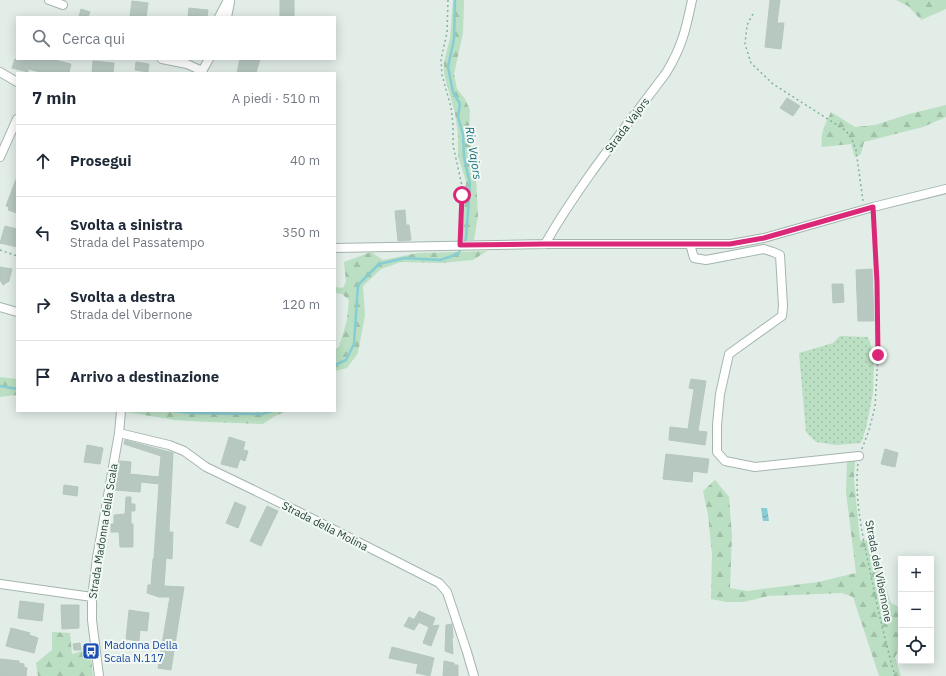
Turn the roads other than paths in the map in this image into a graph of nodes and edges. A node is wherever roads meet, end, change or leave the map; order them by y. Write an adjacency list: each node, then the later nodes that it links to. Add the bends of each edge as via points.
1 (49, 0): 4 (street)
2 (229, 0): 5 (street); 6 (street)
3 (692, 0): 15 (street, Strada Vajors, via 685,34 677,56 588,177)
4 (63, 5)
5 (220, 16)
6 (228, 16)
7 (167, 60): 10 (street, via 187,64)
8 (208, 60): 10 (street)
9 (0, 72): 11 (street)
10 (201, 72)
11 (16, 81)
12 (16, 121): 13 (street)
13 (0, 157)
14 (946, 189): 16 (street, via 747,242)
15 (545, 244): 16 (street); 17 (street)
16 (690, 244): 22 (street, via 694,258 706,260 764,250 780,255 782,316 729,354 720,394 717,452 725,461 755,466)
17 (336, 248)
18 (0, 307): 19 (street)
19 (16, 312)
20 (121, 412): 21 (street, Strada Madonna della Scala)
21 (119, 433): 24 (street, Strada Madonna della Scala); 26 (street, Strada della Molina, via 170,445 184,451 206,467 439,583 447,592)
22 (859, 456)
23 (0, 584): 24 (street)
24 (92, 596): 25 (street, Strada Madonna della Scala, via 92,620)
25 (99, 676)
26 (474, 676)

